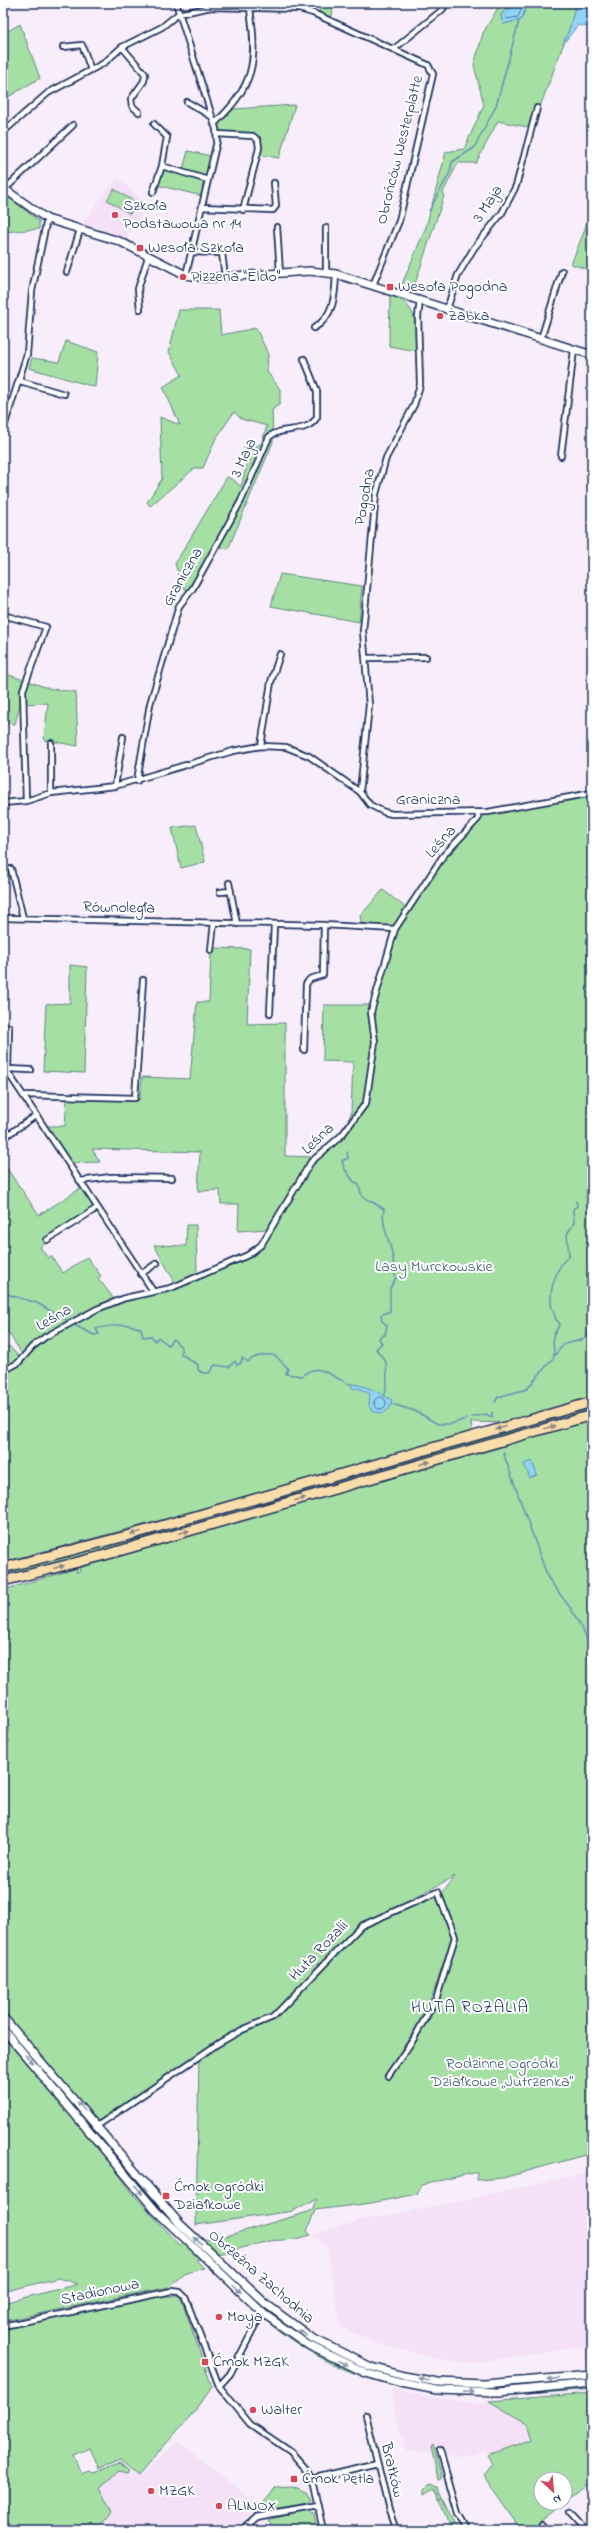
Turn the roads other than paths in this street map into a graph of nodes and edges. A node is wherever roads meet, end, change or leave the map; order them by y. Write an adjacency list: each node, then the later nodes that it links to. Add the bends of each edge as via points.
1 (176, 3): 6 (street)
2 (291, 3): 5 (street)
3 (447, 3): 9 (street, via 442,10)
4 (250, 9): 5 (street, Obrońców Westerplatte); 6 (street, Obrońców Westerplatte, via 211,7); 17 (street, via 254,51 250,75 238,99)
5 (290, 9): 9 (street, Obrońców Westerplatte, via 313,13)
6 (178, 14): 8 (street, Obrońców Westerplatte, via 162,27); 14 (street)
7 (63, 47): 10 (street, via 82,45)
8 (122, 47): 10 (street, Obrońców Westerplatte, via 104,63); 13 (street, via 145,74 144,81 131,99 132,106)
9 (394, 49): 39 (street, Obrońców Westerplatte, via 428,65 433,74 399,220)
10 (91, 70): 18 (street, Obrońców Westerplatte, via 48,93)
11 (187, 102): 14 (street)
12 (537, 108): 42 (street, 3 Maja, via 516,186 502,213 474,248 458,275)
13 (139, 112)
14 (211, 116): 17 (street)
15 (154, 124): 19 (street, via 167,136)
16 (73, 125): 22 (street)
17 (216, 129): 20 (street, via 217,142); 25 (street, via 253,136 258,140 259,148)
18 (3, 132)
19 (162, 166): 20 (street); 23 (street)
20 (208, 180): 24 (street)
21 (274, 183): 25 (street, via 275,208)
22 (4, 188): 26 (street)
23 (153, 192)
24 (202, 207): 25 (street); 30 (street)
25 (243, 210)
26 (47, 219): 29 (street); 48 (street, via 33,285 30,329)
27 (277, 227): 35 (street)
28 (326, 228): 34 (street)
29 (80, 230): 31 (street, via 119,241); 33 (street)
30 (191, 252): 37 (street); 38 (street, via 222,253)
31 (148, 257): 37 (street); 41 (street, via 138,289)
32 (562, 271): 44 (street)
33 (67, 272)
34 (326, 272): 35 (street); 36 (street)
35 (280, 273): 38 (street)
36 (336, 274): 39 (street); 43 (street, via 331,309 325,319)
37 (186, 276): 38 (street)
38 (225, 277)
39 (373, 285): 40 (street)
40 (420, 300): 42 (street); 55 (street, Pogodna, via 420,385 414,405 386,458 376,494 364,614)
41 (140, 309)
42 (447, 309): 44 (street)
43 (314, 328)
44 (541, 339): 45 (street)
45 (574, 350): 46 (street); 51 (street)
46 (592, 355)
47 (304, 359): 52 (street, 3 Maja, via 317,391 318,417 306,427 275,433 269,437 241,500)
48 (20, 380): 49 (street); 50 (street)
49 (64, 394)
50 (3, 430)
51 (561, 456)
52 (225, 528): 60 (street, Graniczna, via 174,618 150,704)
53 (3, 615): 65 (street, via 46,627 23,690)
54 (280, 654): 59 (street, via 271,682)
55 (366, 658): 56 (street); 62 (street, Pogodna, via 369,705)
56 (426, 658)
57 (123, 738): 61 (street)
58 (51, 743): 63 (street)
59 (261, 746): 60 (street, Graniczna, via 233,751); 62 (street, Graniczna, via 286,747 309,756)
60 (137, 781): 61 (street, Graniczna)
61 (115, 786): 63 (street, Graniczna)
62 (360, 792): 67 (street, Graniczna, via 370,805 388,813)
63 (51, 793): 65 (street, Graniczna)
64 (592, 793): 67 (street, Graniczna)
65 (26, 801): 66 (street, Graniczna)
66 (3, 803)
67 (478, 813): 78 (street, Leśna, via 478,819 443,856)
68 (12, 869): 73 (street)
69 (229, 883): 70 (street)
70 (231, 891): 71 (street); 75 (street)
71 (220, 892)
72 (3, 918): 73 (street, Równoległa)
73 (23, 918): 74 (street, Równoległa)
74 (214, 923): 75 (street, Równoległa); 79 (street)
75 (237, 924): 76 (street, Równoległa)
76 (274, 925): 77 (street, Równoległa); 81 (street)
77 (324, 925): 78 (street, Równoległa); 83 (street, via 323,976 310,979 306,984)
78 (395, 929): 96 (street, Leśna, via 371,1012 375,1042 366,1103 342,1135 311,1162 256,1250 171,1288)
79 (211, 950)
80 (143, 980): 87 (street, via 135,1098)
81 (270, 1013)
82 (9, 1027): 85 (street)
83 (304, 1050)
84 (3, 1065): 85 (street)
85 (7, 1069): 86 (street); 87 (street)
86 (31, 1070)
87 (24, 1095): 88 (street)
88 (37, 1115): 89 (street); 91 (street)
89 (3, 1138)
90 (172, 1178): 91 (street, via 111,1177)
91 (80, 1181): 92 (street)
92 (97, 1208): 93 (street); 95 (street)
93 (47, 1240)
94 (157, 1263): 95 (street)
95 (141, 1274): 96 (street)
96 (153, 1291): 97 (street, Leśna, via 97,1309 44,1337 32,1346 18,1363)
97 (3, 1371)
98 (592, 1402): 100 (highway, one-way to 100, via 130,1535)
99 (592, 1415): 101 (highway, one-way to 99)
100 (3, 1568)
101 (3, 1583)
102 (3, 2018): 105 (street, Obrzeżna Zachodnia, one-way to 102)
103 (3, 2029): 106 (street, Obrzeżna Zachodnia, one-way to 106, via 173,2229)
104 (388, 2076): 105 (street, Huta Rozalii, via 413,2040 437,1997 455,1936 438,1892 361,1926 273,2017 219,2043)
105 (97, 2126): 108 (street, Obrzeżna Zachodnia, one-way to 105, via 499,2384 455,2384 386,2371 340,2353 297,2328 217,2259 180,2224)
106 (264, 2314): 109 (street, Obrzeżna Zachodnia, one-way to 109, via 322,2353 366,2373 401,2383 437,2390 483,2392); 110 (street, via 260,2317 230,2374)
107 (3, 2326): 110 (street, Stadionowa, via 172,2291 183,2294)
108 (592, 2375)
109 (592, 2383)
110 (219, 2386): 114 (street, via 250,2424 298,2459)
111 (366, 2415): 113 (street, Bratków)
112 (440, 2451): 121 (street, via 458,2514)
113 (377, 2463): 114 (street); 120 (street, Bratków)
114 (311, 2480): 115 (street)
115 (318, 2506): 118 (street, via 256,2517); 119 (street)
116 (570, 2512): 123 (street)
117 (542, 2524): 122 (street)
118 (241, 2530)
119 (323, 2530)
120 (396, 2530)
121 (467, 2530)
122 (548, 2530)
123 (586, 2530)

